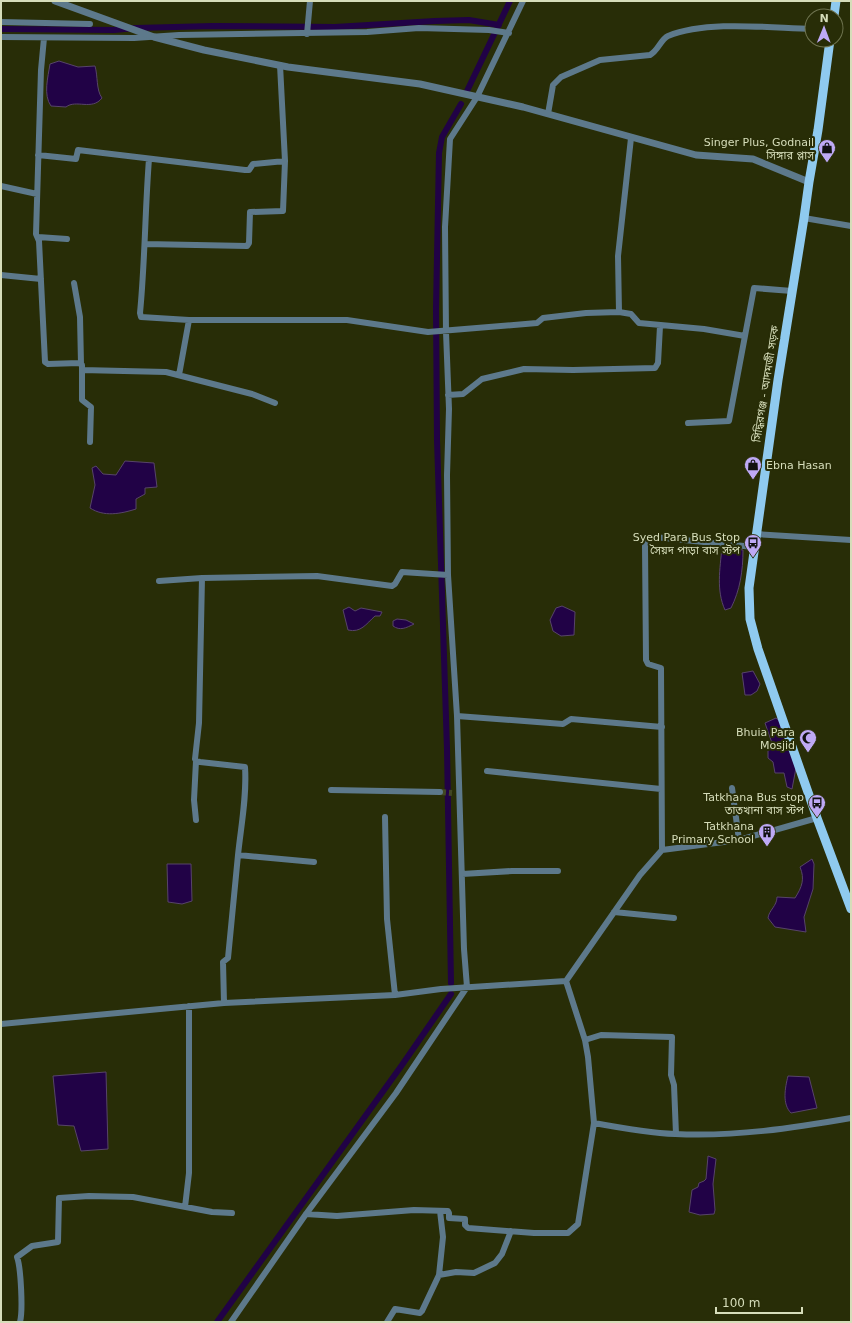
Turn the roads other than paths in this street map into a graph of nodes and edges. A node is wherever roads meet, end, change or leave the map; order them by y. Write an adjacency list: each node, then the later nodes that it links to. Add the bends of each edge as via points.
1 (55, 1): 10 (street)
2 (310, 1): 7 (street)
3 (523, 1): 8 (street)
4 (1, 22): 5 (street)
5 (90, 24)
6 (804, 29): 15 (street, via 715,27 666,36 656,52 650,56 600,60 561,78 553,85)
7 (307, 32): 8 (street, via 419,28); 10 (street, via 179,34)
8 (505, 32): 14 (street)
9 (1, 37): 11 (street)
10 (154, 37): 11 (street); 13 (street)
11 (44, 38): 17 (street)
12 (829, 48): 20 (main road, সিদ্ধিরগঞ্জ - আদমজী সড়ক)
13 (280, 66): 14 (street, via 420,84); 19 (street)
14 (477, 97): 15 (street); 35 (street, via 450,139)
15 (548, 114): 16 (street)
16 (631, 138): 20 (street, via 696,155 752,159); 32 (street, via 618,256)
17 (38, 156): 18 (street, via 76,159 78,150); 22 (street)
18 (149, 158): 19 (street, via 246,170 253,164); 27 (street, via 144,216)
19 (284, 161): 27 (street, via 284,210 250,212 249,245)
20 (808, 182): 23 (main road, সিদ্ধিরগঞ্জ - আদমজী সড়ক)
21 (1, 186): 22 (street)
22 (37, 194): 25 (street)
23 (804, 218): 24 (street); 31 (main road, সিদ্ধিরগঞ্জ - আদমজী সড়ক)
24 (851, 226)
25 (38, 237): 26 (street); 29 (street)
26 (67, 239)
27 (145, 244): 33 (street, via 141,317)
28 (1, 275): 29 (street)
29 (41, 279): 37 (street, via 45,362)
30 (74, 283): 37 (street, via 80,317)
31 (792, 291): 36 (street, via 754,288); 43 (main road, সিদ্ধিরগঞ্জ - আদমজী সড়ক)
32 (619, 312): 34 (street, via 631,314 639,323); 35 (street, via 586,313 544,318 537,323)
33 (189, 320): 35 (street, via 347,320); 38 (street)
34 (660, 326): 36 (street, via 704,329); 39 (street, via 658,363 655,368 524,369 482,379 463,394)
35 (443, 332): 39 (street)
36 (745, 336): 41 (street, via 729,421)
37 (81, 367): 38 (street); 42 (street, via 82,400 91,407)
38 (179, 375): 40 (street, via 252,394)
39 (448, 394): 46 (street)
40 (275, 403)
41 (688, 423)
42 (90, 442)
43 (755, 534): 44 (street); 45 (main road, সিদ্ধিরগঞ্জ - আদমজী সড়ক)
44 (851, 540)
45 (754, 547): 50 (street, via 654,537 645,546 646,660 648,664 661,668); 58 (main road, সিদ্ধিরগঞ্জ - আদমজী সড়ক, via 749,588 750,619)
46 (446, 575): 47 (street, via 402,572 392,586 317,576); 49 (street)
47 (202, 578): 48 (street); 51 (street)
48 (160, 581)
49 (457, 716): 50 (street, via 563,724 571,719); 65 (street, via 455,792)
50 (662, 727): 54 (street)
51 (196, 761): 59 (street); 62 (street, via 246,767)
52 (487, 771): 54 (street)
53 (732, 788): 60 (street)
54 (661, 789): 61 (street)
55 (330, 790): 56 (street)
56 (440, 792)
57 (385, 817): 71 (street, via 387,919)
58 (816, 818): 60 (street); 66 (main road, সিদ্ধিরগঞ্জ - আদমজী সড়ক)
59 (196, 820)
60 (739, 840): 61 (street)
61 (662, 850): 67 (street, via 640,875)
62 (238, 855): 63 (street); 72 (street, via 228,958 223,962)
63 (314, 862)
64 (558, 872): 65 (street)
65 (462, 874): 70 (street)
66 (851, 909)
67 (614, 912): 68 (street); 69 (street)
68 (674, 918)
69 (566, 981): 70 (street); 75 (street)
70 (467, 987): 71 (street); 82 (street, via 396,1093)
71 (394, 994): 72 (street)
72 (224, 1003): 73 (street)
73 (189, 1006): 74 (street); 79 (street, via 189,1173)
74 (1, 1024)
75 (585, 1040): 77 (street); 78 (street, via 601,1035 672,1036 671,1075 674,1082)
76 (851, 1118): 78 (street, via 800,1127 725,1134)
77 (594, 1123): 78 (street, via 646,1132); 83 (street, via 578,1224 564,1234)
78 (676, 1134)
79 (185, 1207): 81 (street); 86 (street, via 133,1197 59,1198 58,1242 32,1246 17,1257 20,1265 22,1304)
80 (440, 1211): 82 (street, via 414,1210 337,1216); 83 (street, via 449,1212 449,1218 465,1219 466,1227); 84 (street, via 443,1237)
81 (232, 1213)
82 (306, 1214): 85 (street)
83 (511, 1231): 84 (street, via 502,1254 495,1263 474,1273 456,1272)
84 (439, 1275): 87 (street, via 422,1312 395,1309)
85 (233, 1321)
86 (20, 1322)
87 (387, 1322)

